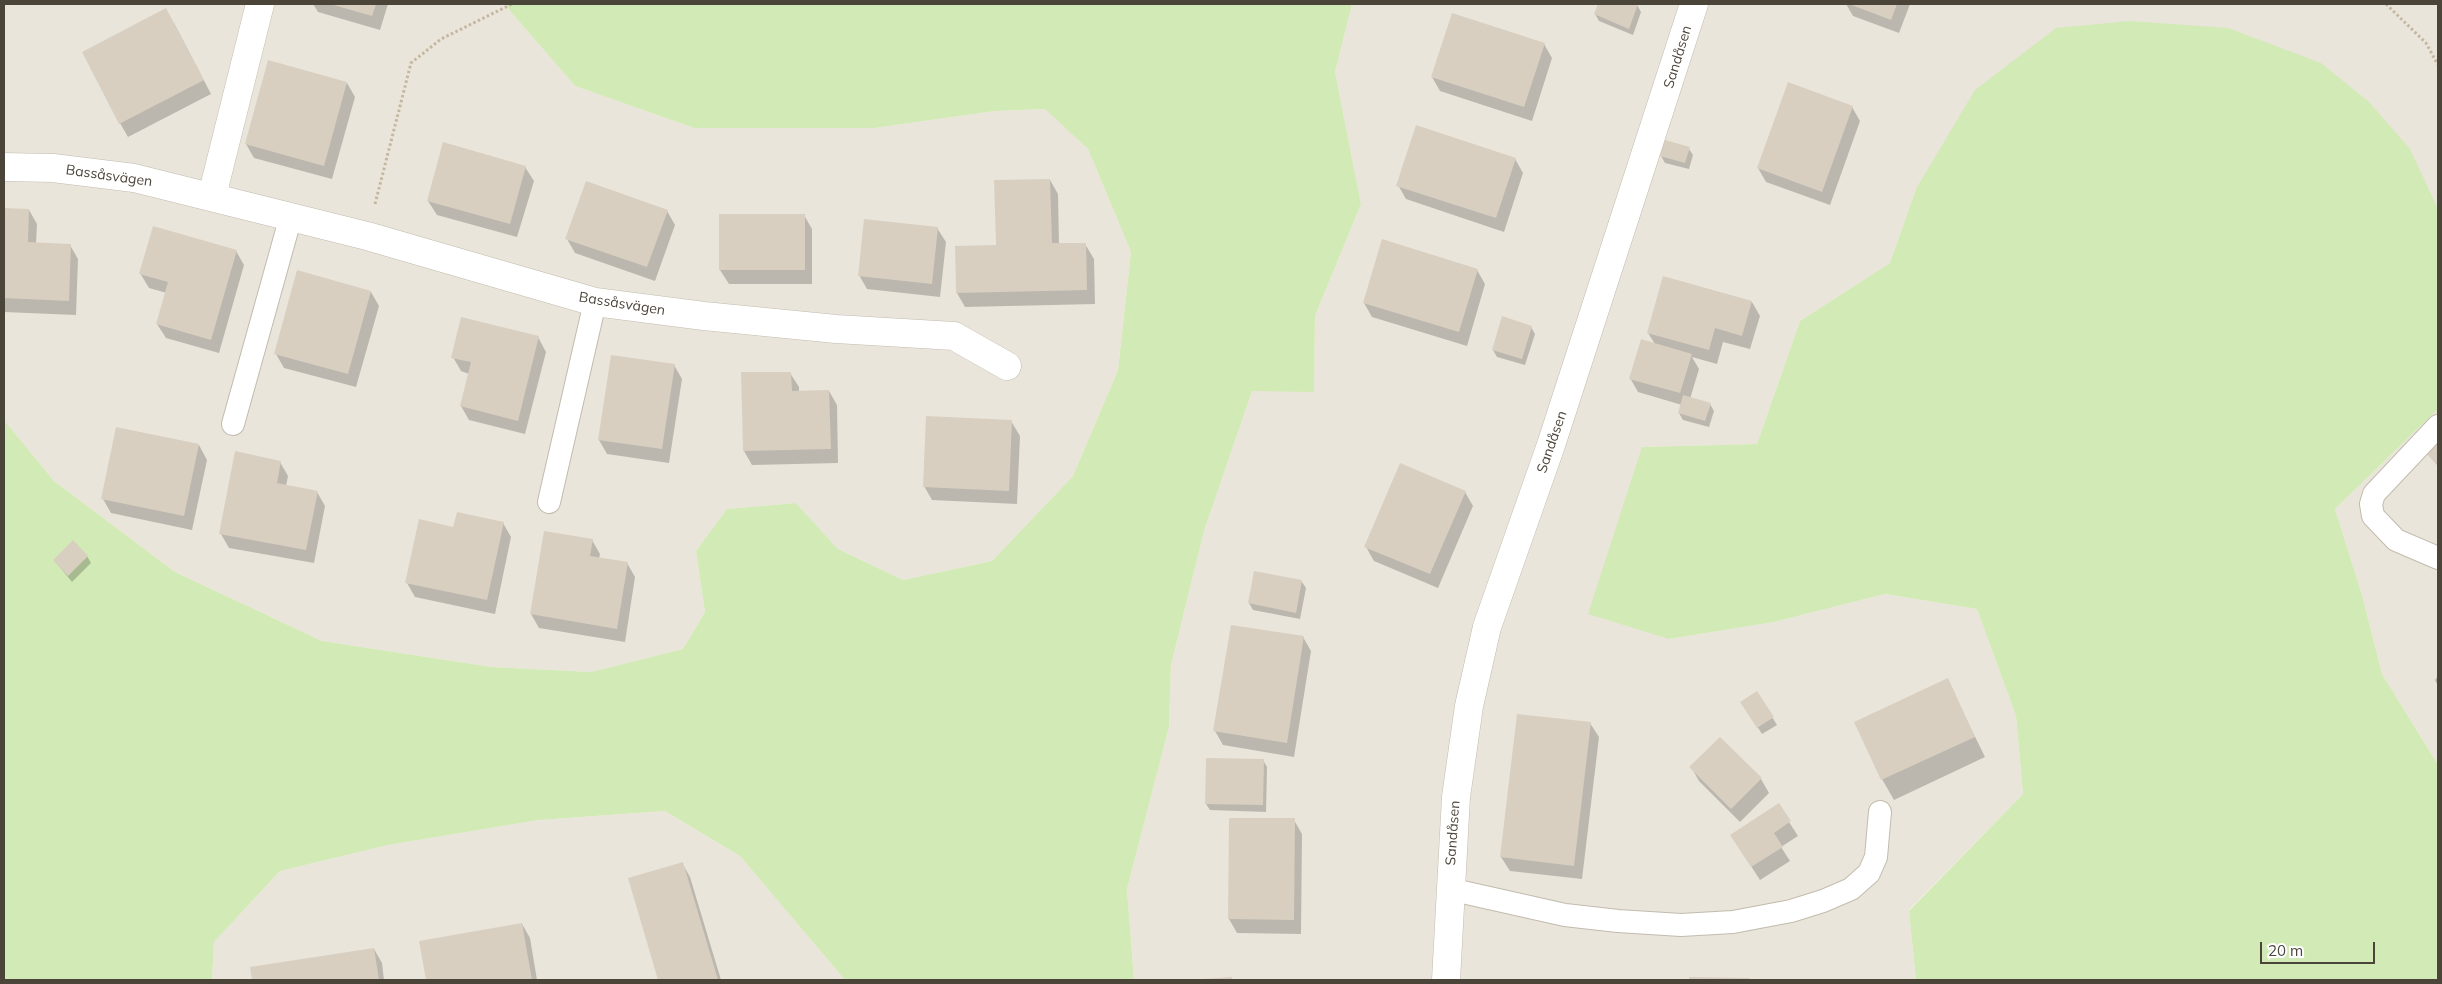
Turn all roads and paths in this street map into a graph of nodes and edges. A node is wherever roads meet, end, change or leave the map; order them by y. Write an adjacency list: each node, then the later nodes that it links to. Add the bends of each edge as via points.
1 (260, 4): 7 (street)
2 (512, 4): 9 (path, via 441,39 411,63)
3 (1694, 4): 17 (street, Sandåsen, via 1552,445 1487,626 1469,706 1456,797)
4 (2386, 4): 5 (path, via 2426,43)
5 (2438, 65)
6 (4, 167): 7 (street, Bassåsvägen, via 53,168 134,178)
7 (212, 196): 8 (street, Bassåsvägen)
8 (291, 216): 9 (street, Bassåsvägen); 12 (lane)
9 (367, 236): 10 (street, Bassåsvägen)
10 (595, 302): 11 (street, Bassåsvägen, via 827,328 954,336); 14 (lane)
11 (1007, 366)
12 (232, 424)
13 (2438, 426): 15 (lane, via 2374,494 2371,504 2373,516 2396,540)
14 (548, 502)
15 (2438, 558)
16 (1880, 812): 17 (lane, via 1876,857 1869,873 1851,889 1791,911 1733,922 1681,925 1565,915)
17 (1449, 889): 18 (street, Sandåsen)
18 (1446, 980)

